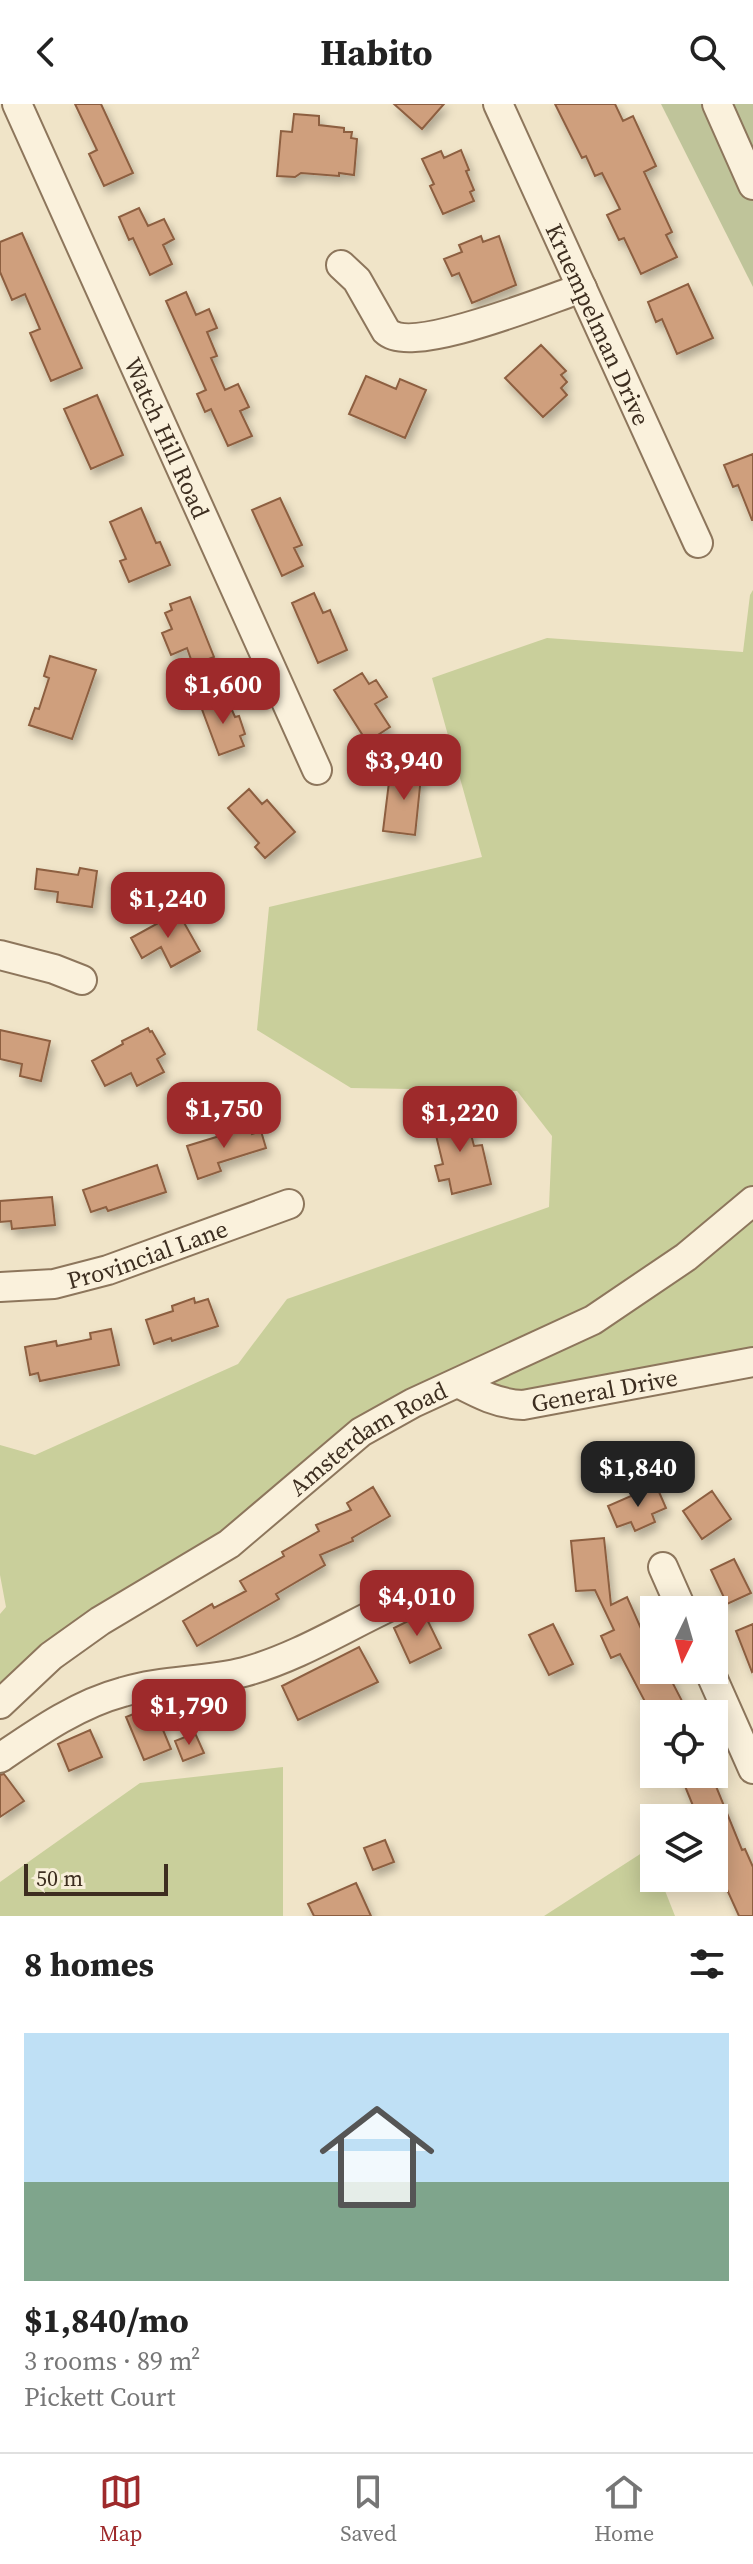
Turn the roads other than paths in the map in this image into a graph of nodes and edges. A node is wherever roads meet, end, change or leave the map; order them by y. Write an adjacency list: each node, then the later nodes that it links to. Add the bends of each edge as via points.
1 (17, 104): 8 (street, Watch Hill Road)
2 (498, 104): 6 (street, Kruempelman Drive)
3 (717, 104): 4 (street)
4 (753, 185)
5 (341, 265): 6 (street, via 357,280 386,331 401,339 453,332)
6 (582, 288): 7 (street, Kruempelman Drive)
7 (698, 543)
8 (317, 770)
9 (0, 955): 10 (street)
10 (82, 980)
11 (753, 1201): 15 (street, Amsterdam Road, via 686,1257 611,1309)
12 (289, 1204): 13 (street, Provincial Lane, via 108,1270 54,1284)
13 (0, 1287)
14 (753, 1362): 15 (street, General Drive, via 523,1405 485,1397)
15 (458, 1383): 20 (street, Amsterdam Road, via 361,1432 229,1544 100,1621 51,1656)
16 (663, 1567): 18 (street)
17 (422, 1592): 21 (street, via 331,1638 244,1672 101,1699)
18 (676, 1596)
19 (715, 1684): 22 (street)
20 (0, 1704)
21 (0, 1758)
22 (753, 1769)

